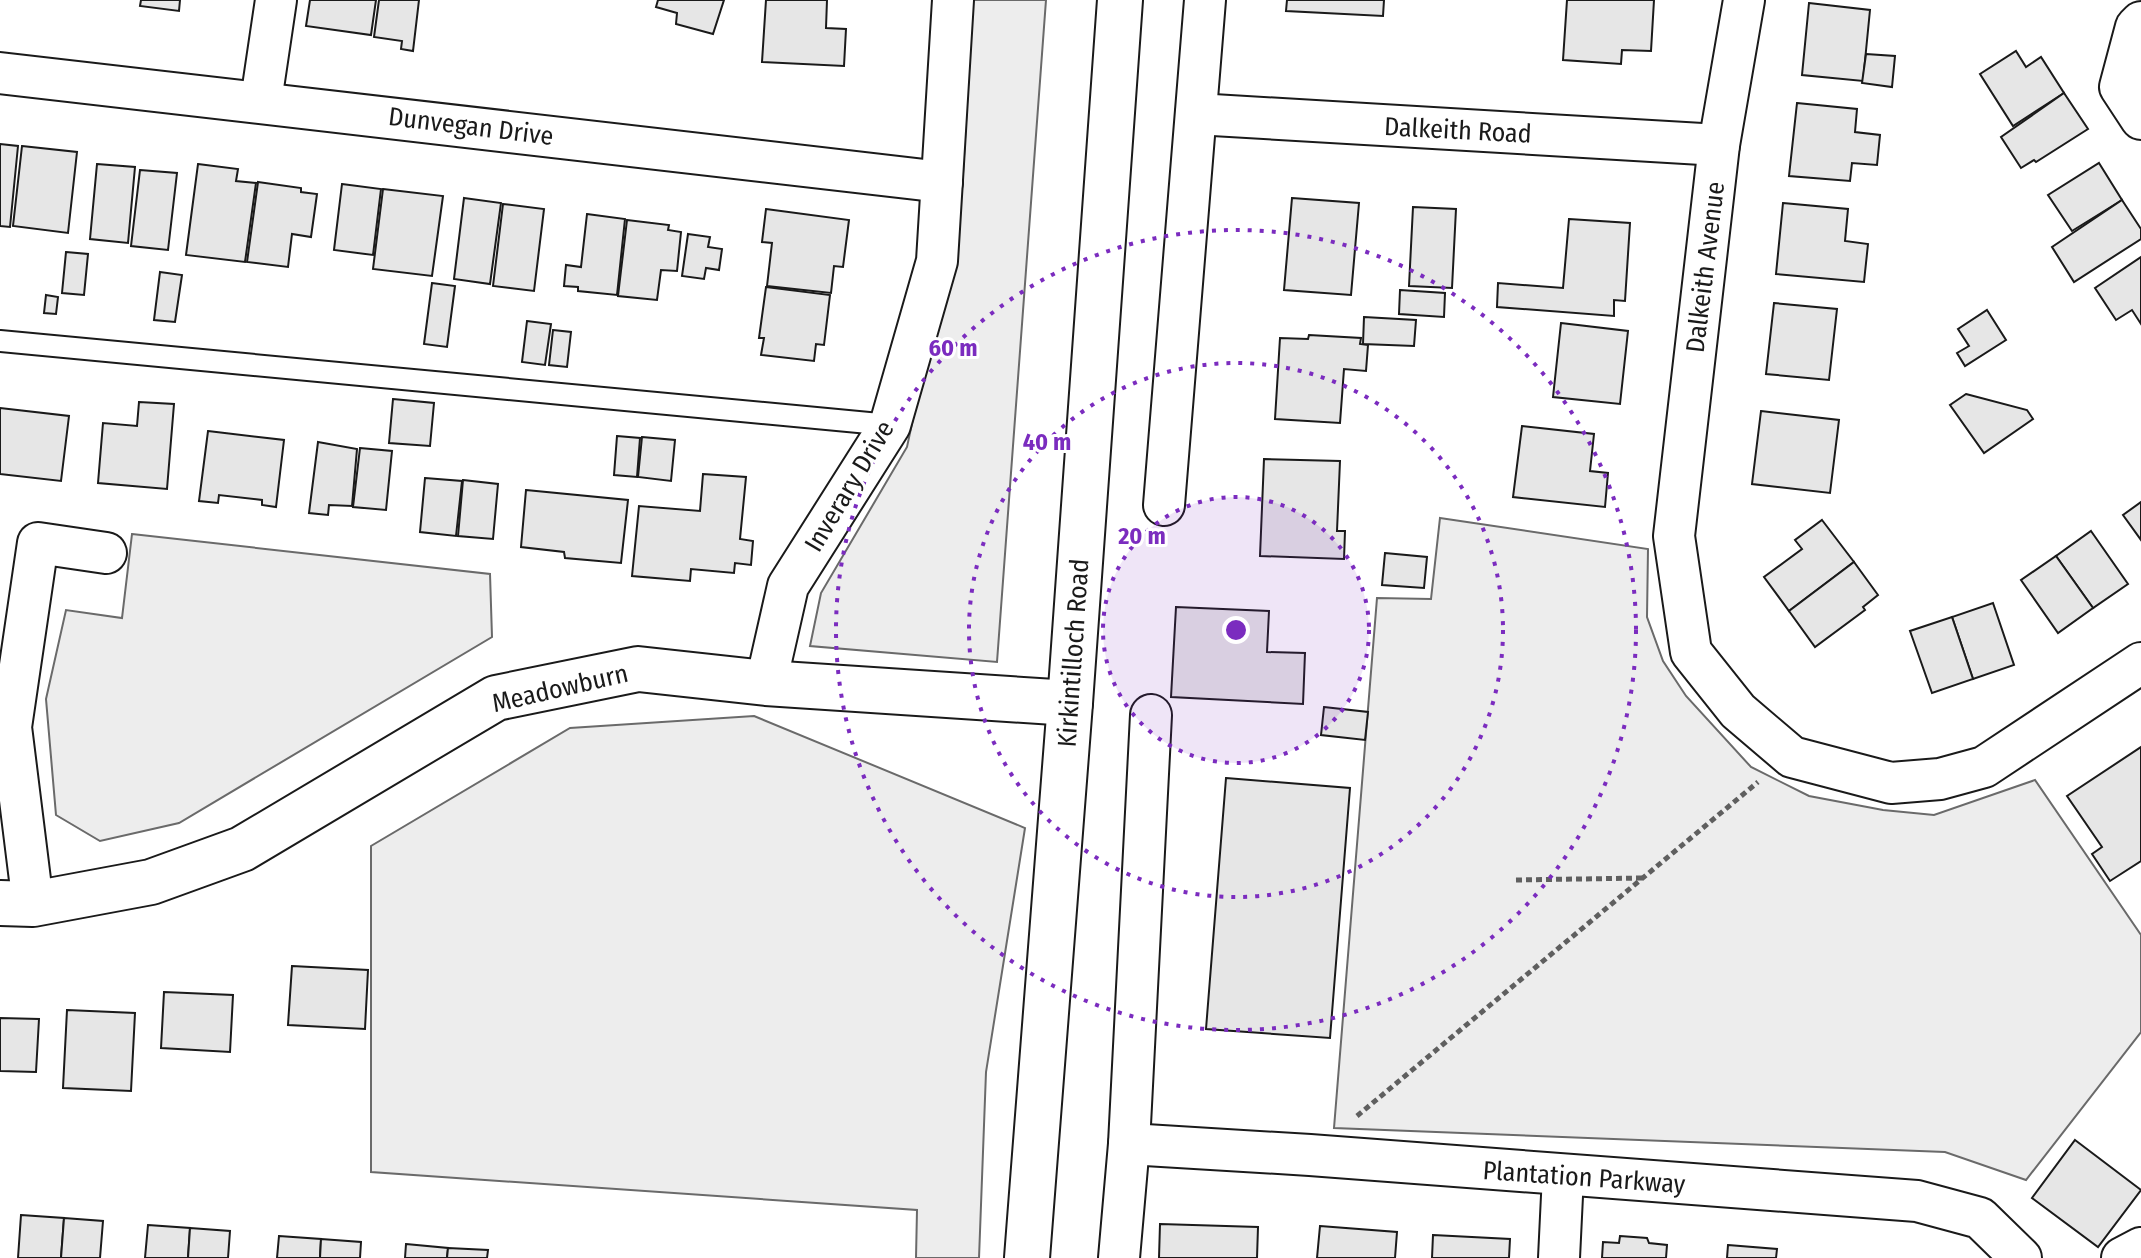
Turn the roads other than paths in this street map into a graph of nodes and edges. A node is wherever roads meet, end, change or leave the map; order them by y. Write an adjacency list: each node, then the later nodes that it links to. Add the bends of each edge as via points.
1 (276, 0): 8 (street)
2 (953, 0): 12 (street, Inverary Drive)
3 (1120, 0): 19 (main road, Kirkintilloch Road)
4 (1205, 0): 9 (street)
5 (1744, 0): 11 (street, Dalkeith Avenue)
6 (2141, 22): 10 (street, via 2120,87)
7 (0, 73): 8 (street, Dunvegan Drive)
8 (261, 101): 12 (street, Dunvegan Drive)
9 (1196, 114): 11 (street, Dalkeith Road); 15 (street)
10 (2141, 119)
11 (1719, 145): 17 (street, Dalkeith Avenue, via 1674,536 1691,652 1738,711 1792,757 1891,783 1940,779 1984,767)
12 (942, 182): 14 (street, Inverary Drive, via 937,261)
13 (0, 341): 14 (lane)
14 (890, 425): 18 (street, Inverary Drive, via 788,586)
15 (1164, 505)
16 (106, 553): 21 (street, via 38,543 11,727)
17 (2141, 663)
18 (766, 683): 19 (main road, Meadowburn); 21 (main road, Meadowburn, via 638,669 496,698 242,849 151,882)
19 (1070, 703): 25 (main road, Kirkintilloch Road)
20 (1151, 715): 22 (street)
21 (16, 904)
22 (1129, 1144): 23 (street, Plantation Parkway); 26 (street)
23 (1563, 1175): 27 (street); 28 (street, Plantation Parkway, via 1917,1201 1980,1218)
24 (2141, 1248): 29 (street)
25 (1027, 1258)
26 (1119, 1258)
27 (1559, 1258)
28 (2021, 1258)
29 (2122, 1258)

